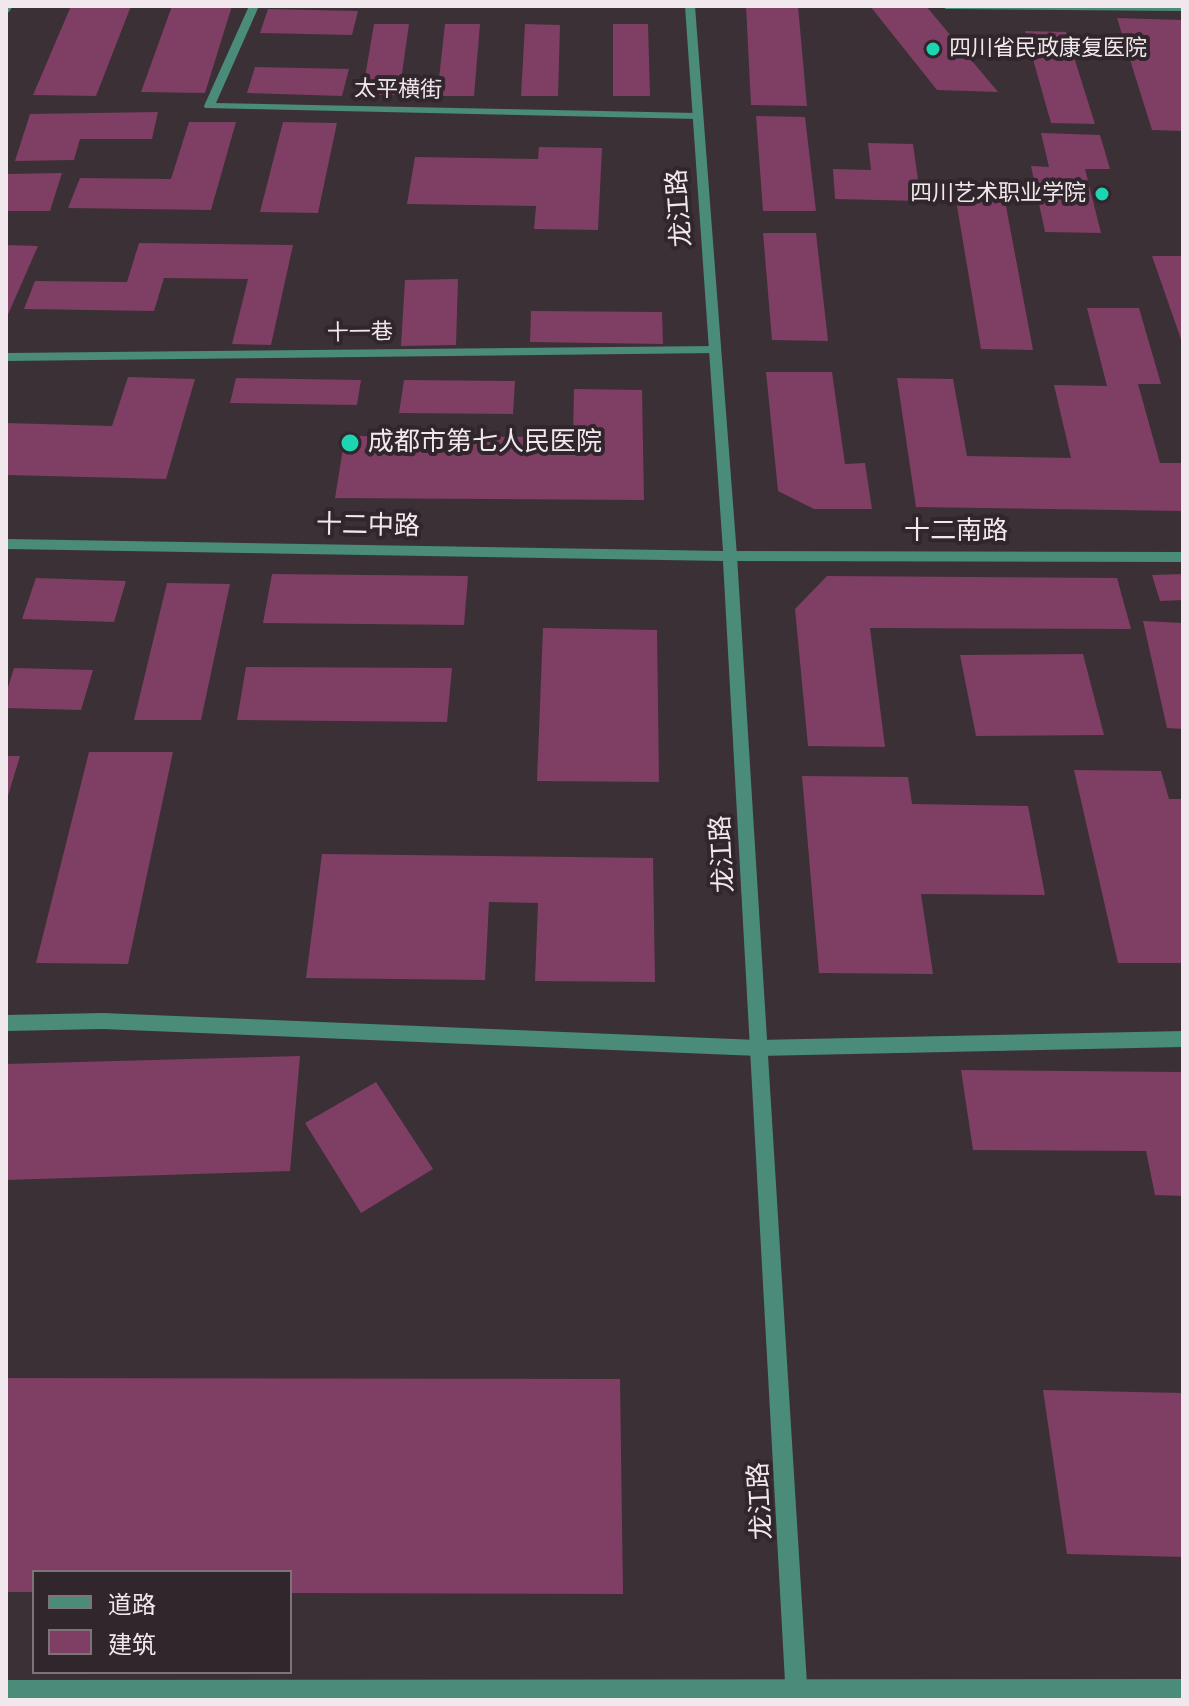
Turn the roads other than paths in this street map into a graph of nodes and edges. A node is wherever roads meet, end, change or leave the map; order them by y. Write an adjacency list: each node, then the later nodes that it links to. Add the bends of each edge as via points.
1 (254, 6): 5 (street, 太平横街, via 209,106)
2 (690, 6): 5 (street, 龙江路)
3 (946, 6): 4 (street)
4 (1183, 8)
5 (697, 116): 6 (street, 龙江路)
6 (714, 350): 7 (street, 十一巷); 9 (street, 龙江路)
7 (6, 357)
8 (6, 544): 9 (street, 十二中路)
9 (730, 556): 10 (street, 十二南路); 13 (street, 龙江路)
10 (1183, 557)
11 (6, 1023): 13 (street, via 103,1021)
12 (1183, 1039): 13 (street)
13 (758, 1048): 16 (street, 龙江路)
14 (1183, 1690): 16 (street)
15 (6, 1691): 16 (street)
16 (797, 1696)

